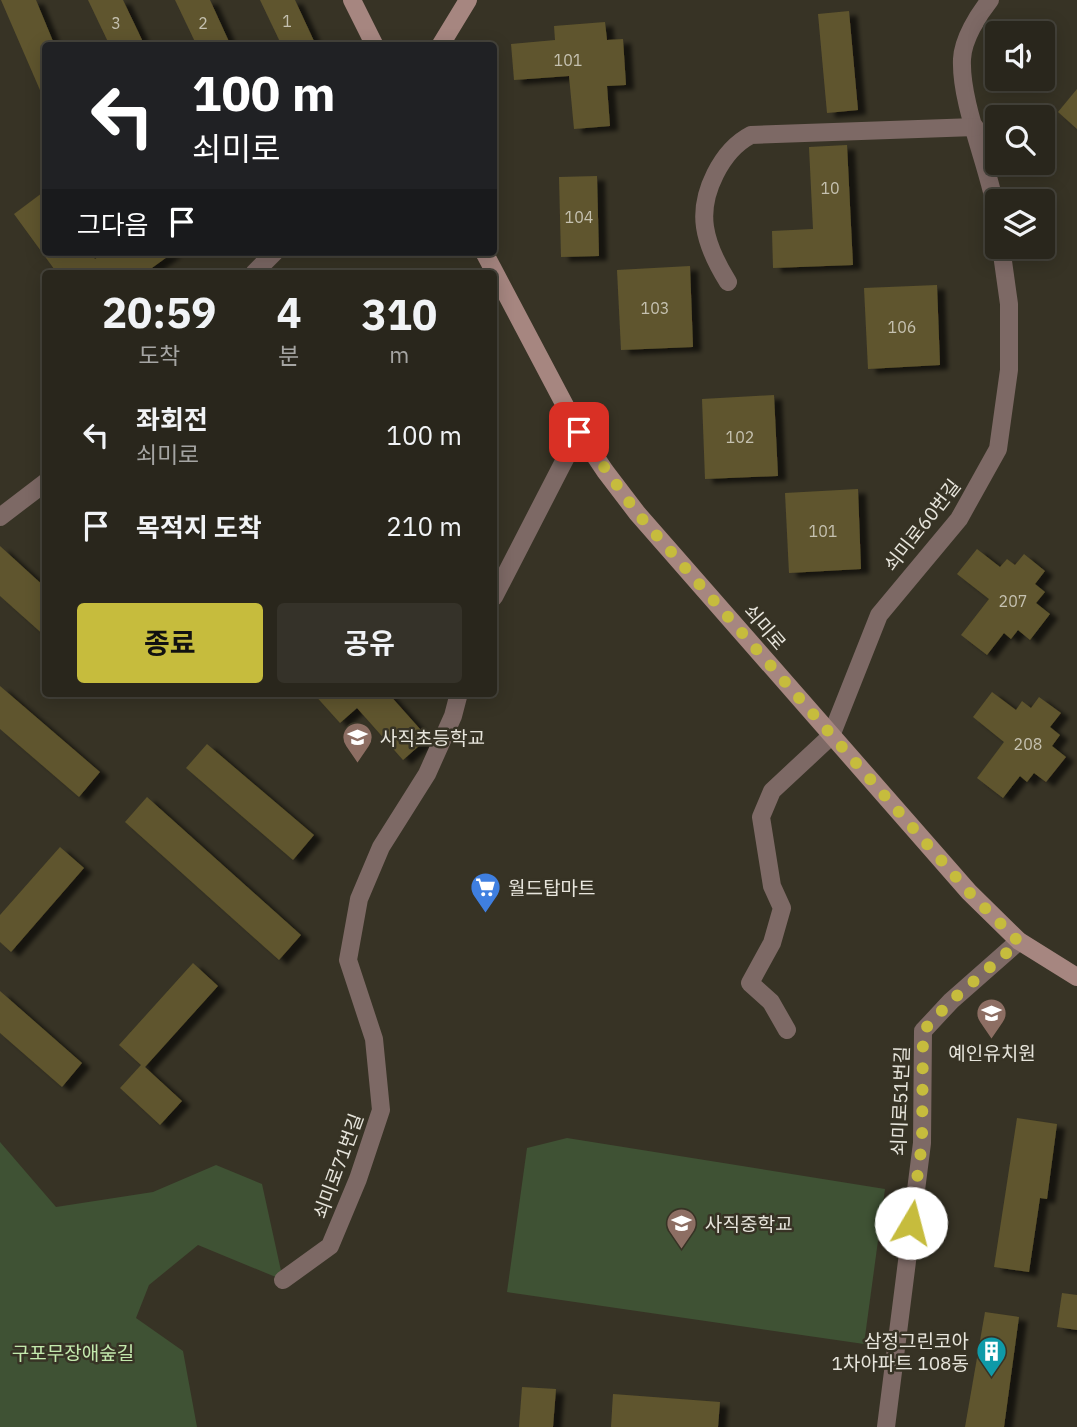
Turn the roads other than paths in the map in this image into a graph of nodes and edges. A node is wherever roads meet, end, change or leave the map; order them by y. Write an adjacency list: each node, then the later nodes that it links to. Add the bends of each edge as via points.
1 (352, 0): 4 (main road)
2 (468, 0): 5 (main road)
3 (990, 0): 6 (street, via 971,30 962,57)
4 (373, 42)
5 (442, 42)
6 (975, 127): 7 (street); 12 (street, via 751,135 735,144 713,180 704,226 715,262)
7 (990, 189)
8 (271, 256): 10 (street)
9 (1003, 259): 18 (street, 쇠미로60번길, via 1009,304 1009,369 998,449 959,519 879,615)
10 (257, 270)
11 (497, 277): 13 (main road, 쇠미로)
12 (728, 282)
13 (579, 432): 16 (street); 18 (main road, 쇠미로, via 637,513)
14 (42, 485): 15 (street)
15 (0, 517)
16 (497, 591)
17 (458, 697): 22 (street, 쇠미로71번길, via 426,774 381,847 359,899 348,960 374,1039 381,1110 330,1246)
18 (831, 736): 19 (main road, 쇠미로); 21 (street, via 772,791 761,817 772,886 782,908 772,943 750,983 771,1002)
19 (1019, 942): 20 (main road, 쇠미로); 23 (street, 쇠미로51번길, via 923,1031 922,1143)
20 (1077, 977)
21 (787, 1030)
22 (283, 1280)
23 (886, 1427)

